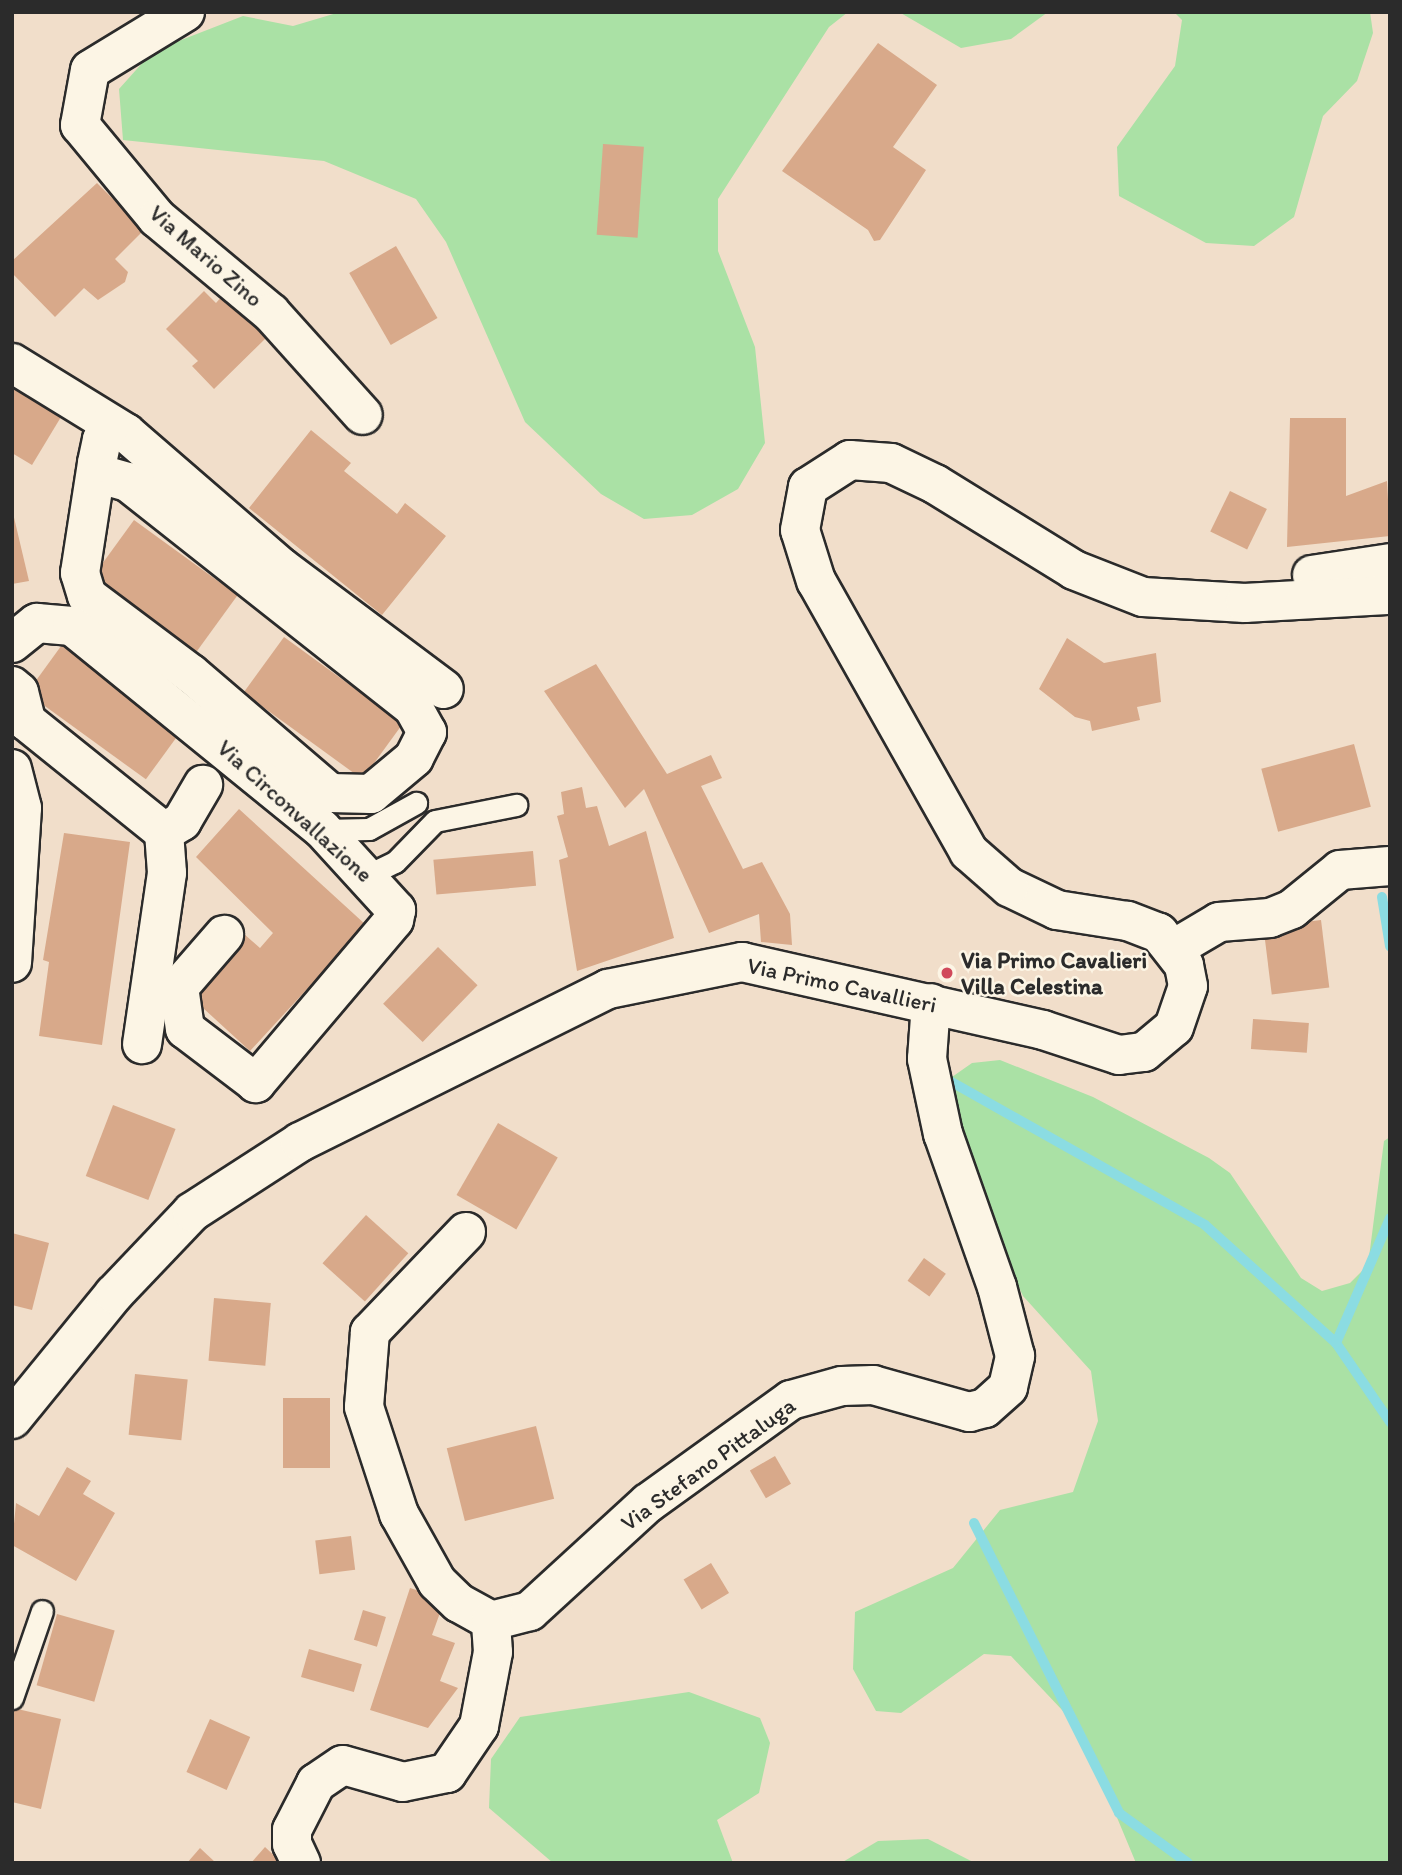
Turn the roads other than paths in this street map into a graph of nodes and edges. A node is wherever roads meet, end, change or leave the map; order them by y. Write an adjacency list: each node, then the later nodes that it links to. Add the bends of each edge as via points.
1 (185, 12): 3 (street, Via Mario Zino, via 90,70 80,125 157,218 271,313)
2 (12, 363): 4 (street)
3 (363, 415)
4 (110, 424): 5 (street); 11 (street, via 282,568)
5 (96, 473): 5 (street, via 80,573 87,596 191,674 330,793 371,794 414,758 427,732 414,707 128,482)
6 (1390, 563): 7 (street)
7 (1312, 575)
8 (1390, 595): 21 (street, via 1245,603 1143,597 1074,570 936,484 891,463 850,460 808,487 800,530 816,581 969,852 1009,887 1057,910 1127,921 1159,933)
9 (12, 643): 16 (street, Via Circonvallazione, via 37,623 72,626)
10 (12, 686): 17 (street, via 19,692 26,721)
11 (444, 689)
12 (12, 769): 22 (street, via 22,808)
13 (203, 785): 17 (street, via 182,821)
14 (416, 803): 16 (lane, via 369,829)
15 (516, 805): 19 (lane, via 435,821 395,862)
16 (322, 830): 19 (street, Via Circonvallazione)
17 (164, 832): 24 (street, via 167,873)
18 (1390, 866): 21 (street, via 1339,870 1292,909 1270,918 1219,922)
19 (368, 875): 20 (street, Via Circonvallazione, via 392,901 394,920 256,1083 185,1029 179,987)
20 (224, 935)
21 (1175, 948): 23 (street, Via Primo Cavallieri, via 1188,986 1183,1006 1174,1027 1144,1052 1119,1055)
22 (12, 962)
23 (931, 1003): 26 (street, Via Primo Cavallieri, via 742,962 608,989 300,1142 192,1212 114,1294); 28 (street, Via Stefano Pittaluga, via 927,1059 943,1134 997,1287 1015,1356 1008,1387 985,1408 970,1412 873,1385 842,1386 791,1400 648,1503 530,1611)
24 (142, 1045)
25 (466, 1232): 28 (street, via 370,1332 364,1407 399,1514 431,1572 459,1604)
26 (12, 1419)
27 (42, 1611): 29 (lane)
28 (491, 1621): 30 (street, via 493,1652 484,1703 459,1761 447,1773 421,1781 387,1779 359,1766 330,1772 297,1812 292,1844)
29 (12, 1698)
30 (301, 1863)

